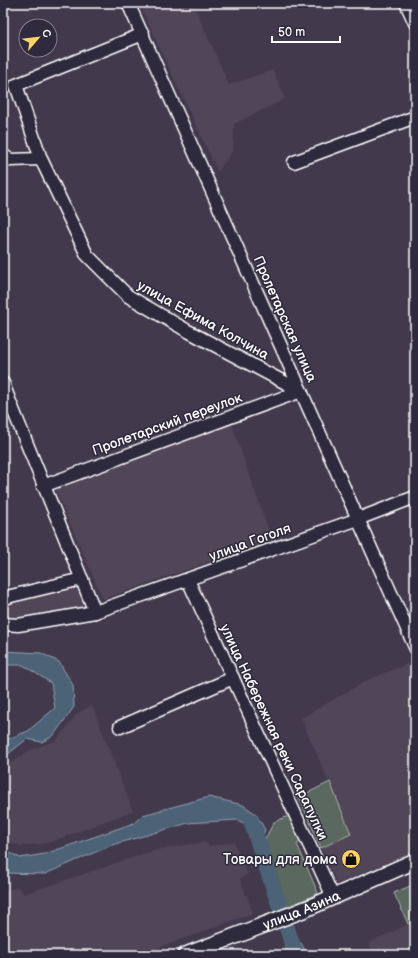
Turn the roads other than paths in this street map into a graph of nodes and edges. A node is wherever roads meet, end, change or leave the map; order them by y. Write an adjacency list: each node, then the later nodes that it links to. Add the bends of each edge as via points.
1 (128, 3): 4 (street, Пролетарская улица)
2 (406, 3): 3 (street)
3 (415, 24)
4 (143, 34): 7 (street, улица Ефима Колчина, via 16,85); 10 (street, Пролетарская улица)
5 (415, 117): 8 (street)
6 (3, 155): 7 (street, via 10,160)
7 (41, 158): 10 (street, улица Ефима Колчина, via 87,255 128,296)
8 (294, 162)
9 (3, 382): 11 (street)
10 (301, 391): 12 (street, Пролетарский переулок); 14 (street, Пролетарская улица)
11 (5, 398): 12 (street)
12 (44, 486): 15 (street)
13 (415, 497): 14 (street, улица Гоголя)
14 (358, 519): 16 (street, улица Гоголя); 20 (street, Пролетарская улица)
15 (82, 579): 17 (street); 18 (street)
16 (188, 580): 18 (street, улица Гоголя); 21 (street, улица Набережная реки Сарапулки)
17 (3, 599)
18 (94, 612): 19 (street, улица Гоголя, via 18,625)
19 (3, 624)
20 (415, 647)
21 (233, 678): 22 (street); 24 (street, улица Набережная реки Сарапулки)
22 (120, 727)
23 (415, 861): 24 (main road, улица Азина)
24 (333, 897): 25 (main road, улица Азина)
25 (186, 955)

